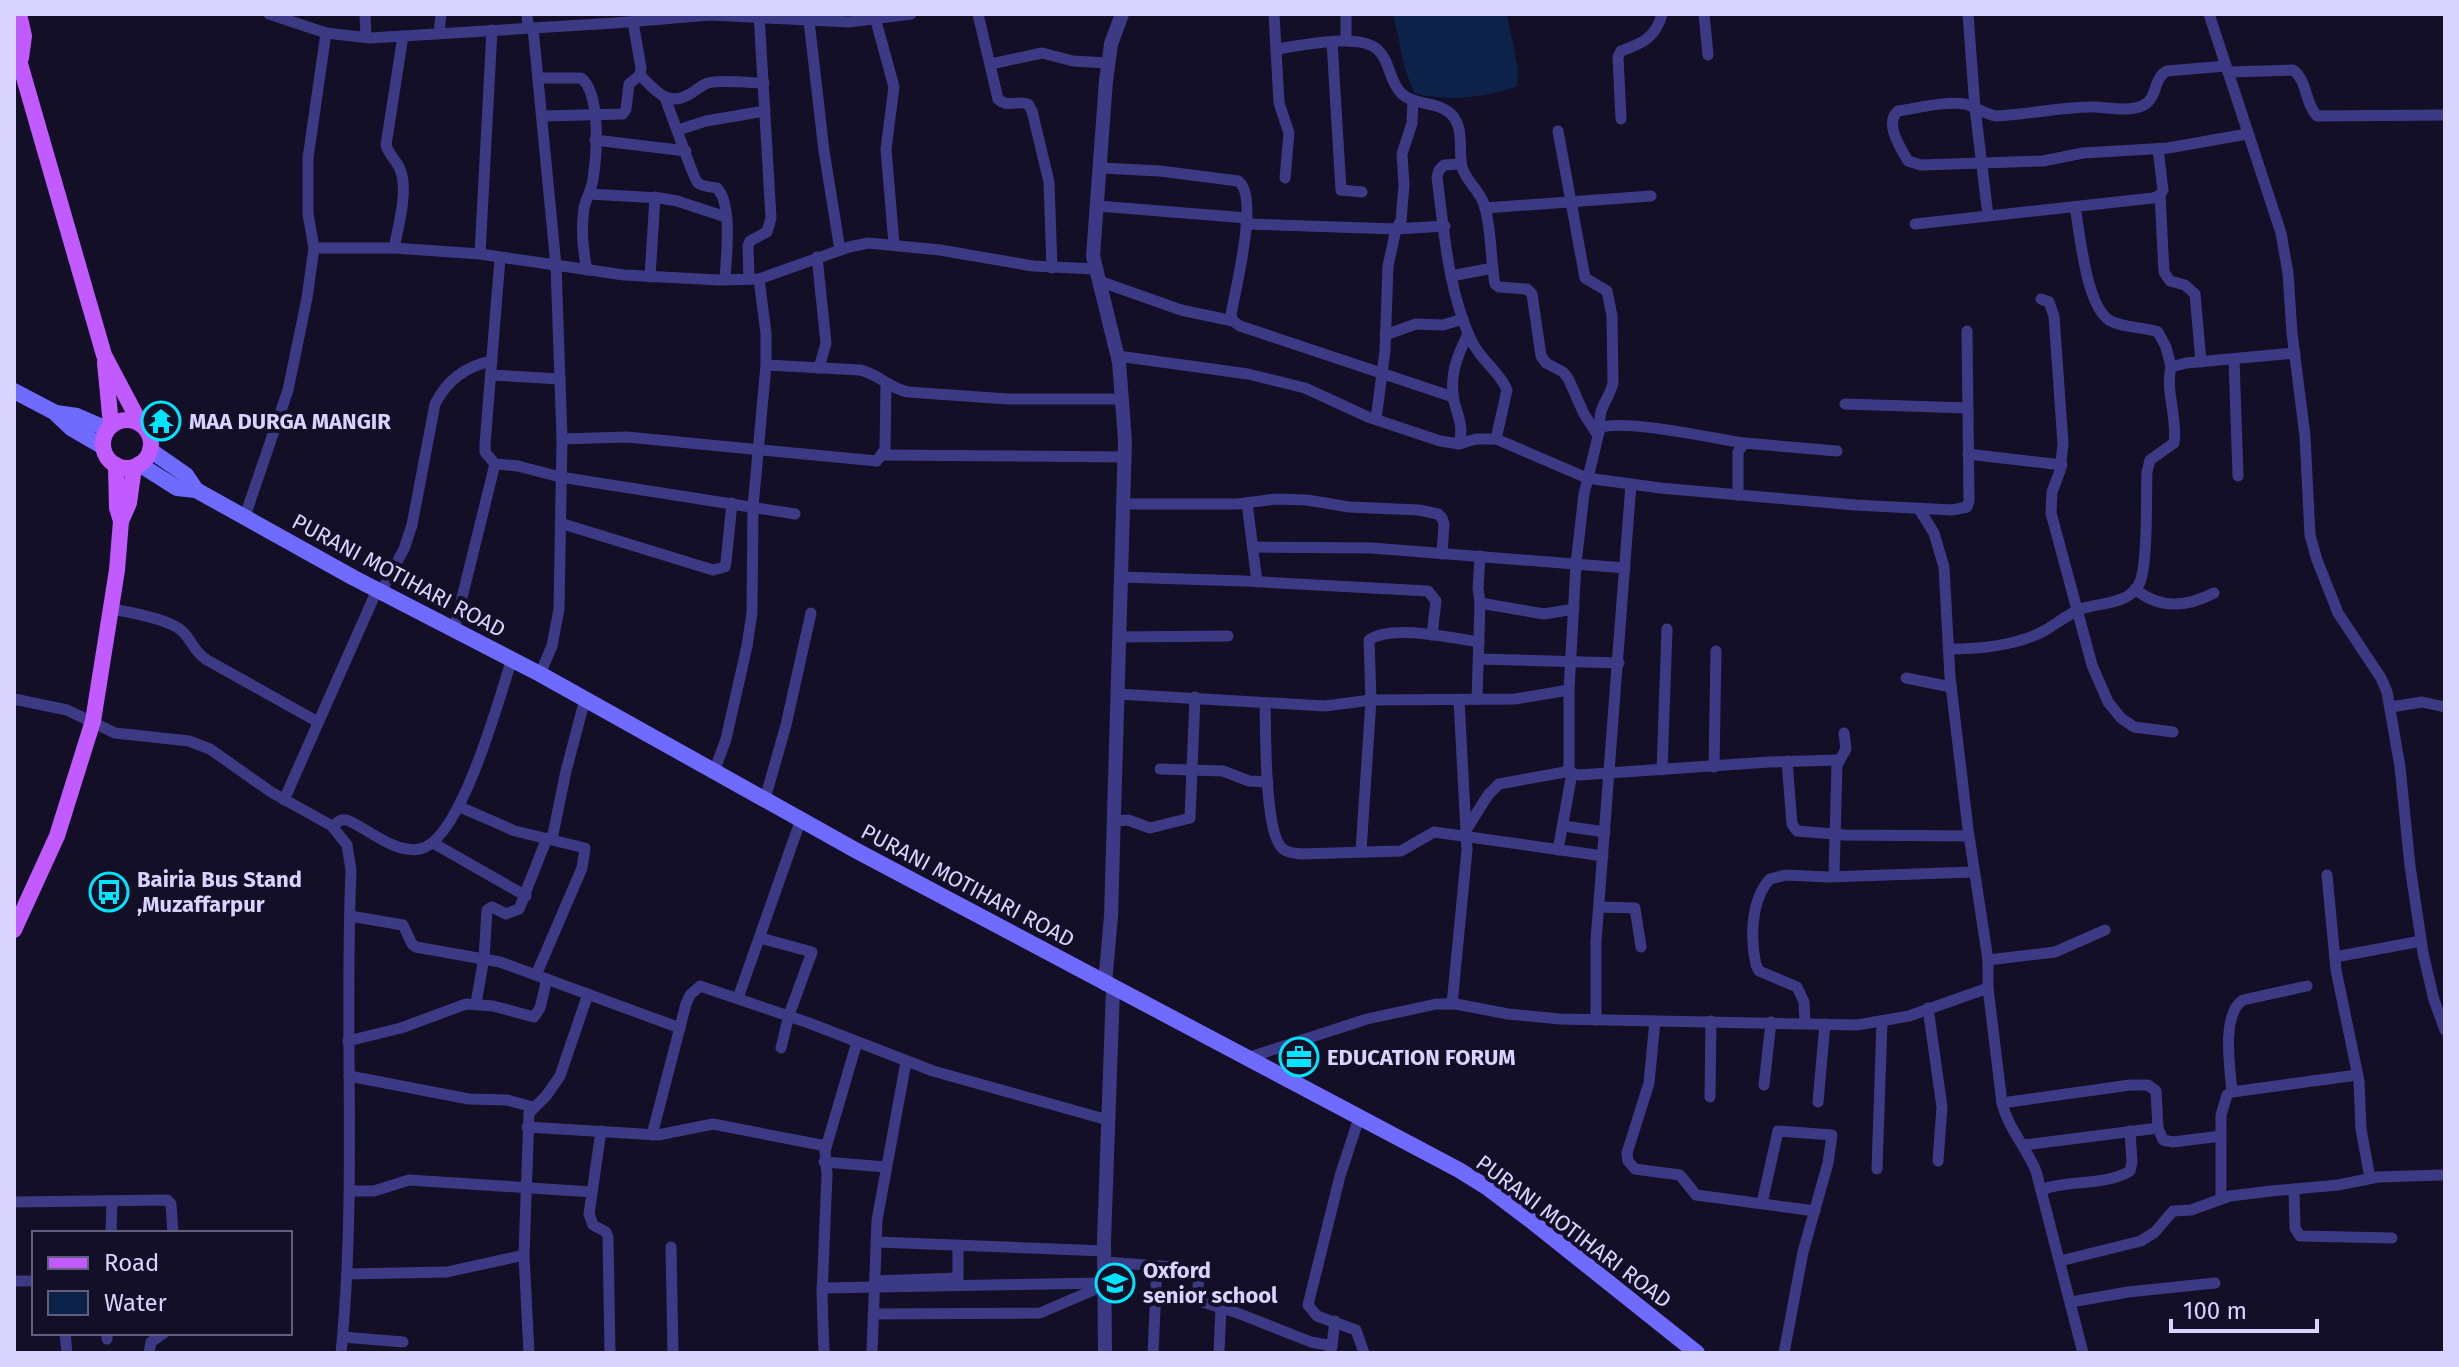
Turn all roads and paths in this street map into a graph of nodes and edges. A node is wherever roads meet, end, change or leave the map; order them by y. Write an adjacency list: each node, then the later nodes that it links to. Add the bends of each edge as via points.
1 (19, 14): 34 (main road, via 24,36)
2 (269, 14): 18 (street)
3 (365, 14): 28 (street)
4 (441, 14): 26 (street)
5 (505, 14): 23 (street)
6 (527, 14): 22 (street)
7 (907, 14): 20 (street)
8 (978, 14): 36 (street)
9 (1122, 14): 35 (street)
10 (1274, 14): 32 (street)
11 (1346, 14): 29 (street)
12 (1662, 14): 48 (street, via 1645,43 1618,57)
13 (1704, 14): 33 (street)
14 (1968, 14): 43 (street)
15 (2209, 14): 37 (street)
16 (669, 16): 17 (street); 21 (street)
17 (760, 16): 19 (street); 40 (street)
18 (295, 19): 25 (street)
19 (809, 21): 20 (street); 77 (street)
20 (876, 21): 74 (street, via 894,78 886,149)
21 (633, 22): 22 (street); 38 (street)
22 (531, 28): 23 (street); 39 (street)
23 (506, 29): 24 (street)
24 (492, 30): 26 (street); 78 (street)
25 (326, 33): 28 (street); 75 (street, via 307,171)
26 (439, 33): 27 (street)
27 (403, 36): 28 (street); 76 (street, via 386,145 402,179)
28 (366, 37)
29 (1346, 39): 30 (street); 42 (street, via 1380,51 1398,90)
30 (1332, 42): 32 (street); 59 (street, via 1341,190)
31 (14, 43): 34 (main road)
32 (1276, 49): 58 (street, via 1279,103 1289,133)
33 (1708, 55)
34 (17, 59): 97 (main road)
35 (1108, 63): 36 (street, via 1042,53); 57 (street)
36 (991, 64): 82 (street, via 998,99 1006,104 1023,102 1032,111 1049,182)
37 (2227, 69): 43 (street, via 2167,71 2151,99 2134,108 2082,107 1996,116); 45 (street, via 2293,70 2317,116); 51 (street)
38 (640, 75): 41 (street); 47 (street, via 629,84 623,114)
39 (538, 78): 46 (street); 47 (street, via 581,78 590,89)
40 (764, 83): 41 (street, via 713,82 681,98); 44 (street)
41 (665, 98): 49 (street)
42 (1413, 100): 56 (street, via 1455,118); 73 (street)
43 (1975, 108): 55 (street); 55 (street, via 1962,104 1898,111 1892,120 1903,153 1913,164)
44 (765, 111): 49 (street); 88 (street, via 771,218 767,232 748,246)
45 (2445, 115)
46 (542, 116): 47 (street); 81 (street)
47 (596, 116): 52 (street)
48 (1621, 119)
49 (678, 130): 54 (street)
50 (1558, 131): 64 (street)
51 (2247, 134): 53 (street); 96 (street, via 2281,233)
52 (595, 140): 54 (street); 60 (street)
53 (2158, 149): 55 (street); 61 (street, via 2164,181)
54 (686, 151): 69 (street, via 696,182 721,191)
55 (1981, 162): 68 (street)
56 (1461, 164): 67 (street); 72 (street, via 1450,163 1437,177)
57 (1101, 168): 65 (street); 70 (street, via 1238,181 1246,193)
58 (1285, 178)
59 (1362, 192)
60 (589, 194): 63 (street); 84 (street, via 583,220)
61 (2160, 195): 66 (street); 101 (street, via 2164,272 2195,294)
62 (1651, 196): 64 (street)
63 (655, 197): 69 (street); 87 (street)
64 (1571, 201): 67 (street); 118 (street, via 1585,278 1607,291 1611,305 1613,383 1601,407)
65 (1098, 206): 70 (street); 85 (street, via 1093,256)
66 (2075, 207): 68 (street); 103 (street, via 2097,305 2108,319 2158,332)
67 (1485, 208): 83 (street)
68 (1988, 216): 71 (street)
69 (726, 217): 89 (street)
70 (1246, 221): 73 (street); 92 (street)
71 (1915, 224)
72 (1445, 226): 73 (street); 86 (street)
73 (1396, 229): 95 (street, via 1388,266)
74 (894, 244): 77 (street); 82 (street)
75 (314, 248): 76 (street); 146 (street, via 291,378)
76 (394, 248): 78 (street)
77 (840, 250): 79 (street)
78 (480, 254): 80 (street)
79 (817, 257): 88 (street); 104 (street, via 826,343)
80 (500, 258): 81 (street); 100 (street)
81 (556, 266): 84 (street); 107 (street)
82 (1052, 268): 85 (street)
83 (1493, 268): 86 (street); 118 (street, via 1499,287 1532,294 1541,356 1568,378)
84 (587, 270): 87 (street)
85 (1097, 275): 92 (street, via 1181,310); 98 (street)
86 (1451, 276): 91 (street)
87 (650, 277): 89 (street)
88 (754, 279): 89 (street); 102 (street, via 766,333)
89 (725, 280)
90 (2041, 299): 133 (street, via 2049,302 2054,316)
91 (1463, 319): 94 (street); 95 (street, via 1416,324)
92 (1233, 321): 105 (street)
93 (1967, 331): 113 (street)
94 (1468, 334): 110 (street, via 1453,372); 120 (street, via 1507,390)
95 (1385, 335): 105 (street)
96 (2295, 353): 99 (street); 188 (street, via 2307,509 2317,560 2338,613 2381,678)
97 (104, 355): 116 (main road); 117 (main road)
98 (1118, 356): 111 (street); 115 (street, via 1248,374 1305,388)
99 (2234, 359): 101 (street); 134 (street)
100 (492, 361): 106 (street); 157 (street, via 461,373 441,391 412,525)
101 (2201, 362): 103 (street)
102 (766, 365): 104 (street); 124 (street)
103 (2171, 367): 156 (street, via 2174,443 2150,460 2142,569)
104 (819, 368): 108 (street, via 874,373)
105 (1382, 374): 110 (street); 115 (street)
106 (491, 375): 107 (street); 130 (street, via 485,452)
107 (560, 379): 119 (street)
108 (886, 385): 111 (street, via 908,392 1008,399); 128 (street)
109 (14, 391): 114 (main road)
110 (1453, 397): 122 (street, via 1462,428)
111 (1122, 399): 129 (street)
112 (1845, 404): 113 (street)
113 (1968, 408): 127 (street)
114 (54, 412): 117 (main road); 123 (main road)
115 (1376, 419): 122 (street)
116 (140, 423): 117 (main road, via 122,420); 125 (main road, via 150,438)
117 (109, 427): 123 (main road)
118 (1598, 431): 121 (street, via 1610,425); 136 (street)
119 (562, 439): 124 (street, via 627,437); 135 (street)
120 (1496, 439): 122 (street); 136 (street)
121 (1744, 443): 126 (street); 139 (street, via 1738,452)
122 (1459, 444)
123 (102, 446): 131 (main road)
124 (757, 448): 128 (street, via 864,462); 143 (street)
125 (150, 450): 132 (main road); 138 (main road, PURANI MOTIHARI ROAD, via 186,475)
126 (1837, 451)
127 (1968, 454): 133 (street); 144 (street, via 1967,507)
128 (883, 455): 129 (street)
129 (1125, 457): 142 (street)
130 (495, 464): 135 (street); 165 (street)
131 (116, 465): 132 (main road); 147 (main road)
132 (136, 465): 138 (main road, PURANI MOTIHARI ROAD, via 177,488); 147 (main road)
133 (2062, 465): 162 (street, via 2051,513)
134 (2238, 476)
135 (560, 477): 140 (street); 148 (street)
136 (1587, 478): 137 (street); 152 (street)
137 (1631, 484): 139 (street); 153 (street)
138 (196, 490): 146 (main road, PURANI MOTIHARI ROAD)
139 (1738, 495): 144 (street)
140 (732, 503): 143 (street); 148 (street, via 726,562 719,570)
141 (1247, 503): 142 (street); 149 (street); 150 (street, via 1307,500 1438,514 1444,524)
142 (1124, 504): 154 (street)
143 (753, 507): 145 (street); 197 (street, via 750,629)
144 (1919, 509): 170 (street, via 1941,553)
145 (795, 514)
146 (244, 519): 157 (main road, PURANI MOTIHARI ROAD)
147 (121, 521): 160 (main road)
148 (560, 523): 176 (street, via 559,609)
149 (1253, 547): 150 (street); 155 (street)
150 (1442, 554): 151 (street)
151 (1480, 556): 152 (street); 159 (street)
152 (1576, 564): 153 (street); 161 (street)
153 (1625, 568): 175 (street)
154 (1121, 577): 155 (street); 168 (street)
155 (1257, 582): 166 (street, via 1428,591 1436,601)
156 (2135, 589): 158 (street, via 2149,600 2175,605); 162 (street, via 2116,601)
157 (379, 591): 165 (main road, PURANI MOTIHARI ROAD); 191 (street)
158 (2214, 593)
159 (1480, 603): 161 (street, via 1544,614); 169 (street)
160 (111, 609): 190 (main road); 191 (street, via 171,624 207,660)
161 (1574, 609): 174 (street)
162 (2079, 610): 170 (street, via 2021,640); 192 (street, via 2092,665 2113,711 2134,727)
163 (811, 613): 204 (street)
164 (1667, 629): 199 (street)
165 (454, 630): 172 (main road, PURANI MOTIHARI ROAD)
166 (1432, 635): 169 (street); 185 (street, via 1388,634 1369,640)
167 (1228, 636): 168 (street)
168 (1119, 637): 180 (street)
169 (1479, 642): 173 (street)
170 (1949, 649): 178 (street)
171 (1716, 651): 196 (street)
172 (512, 659): 176 (main road, PURANI MOTIHARI ROAD); 206 (street)
173 (1479, 659): 174 (street); 184 (street)
174 (1571, 662): 175 (street); 179 (street)
175 (1619, 663): 202 (street)
176 (540, 674): 183 (main road, PURANI MOTIHARI ROAD)
177 (1906, 678): 178 (street)
178 (1951, 687): 214 (street)
179 (1569, 690): 184 (street); 201 (street)
180 (1117, 694): 181 (street); 208 (street)
181 (1195, 697): 187 (street); 200 (street)
182 (14, 699): 190 (street)
183 (585, 699): 197 (main road, PURANI MOTIHARI ROAD); 215 (street)
184 (1477, 699): 186 (street)
185 (1371, 700): 186 (street); 187 (street); 218 (street)
186 (1459, 700): 212 (street)
187 (1265, 704): 203 (street)
188 (2391, 707): 189 (street, via 2422,702); 229 (street)
189 (2445, 707)
190 (93, 721): 205 (street, via 115,733 199,744); 226 (main road, via 57,836)
191 (318, 722): 205 (street)
192 (2173, 732)
193 (1844, 733): 194 (street, via 1846,749)
194 (1839, 760): 195 (street); 213 (street)
195 (1787, 761): 196 (street); 213 (street, via 1793,828)
196 (1714, 767): 199 (street)
197 (715, 769): 204 (main road, PURANI MOTIHARI ROAD)
198 (1160, 769): 200 (street)
199 (1662, 770): 202 (street)
200 (1193, 771): 203 (street, via 1223,771); 208 (street, via 1190,818 1150,828)
201 (1571, 771): 202 (street); 210 (street); 212 (street, via 1499,784)
202 (1611, 773): 211 (street)
203 (1268, 782): 218 (street, via 1272,825 1282,848 1301,854)
204 (765, 799): 207 (main road, PURANI MOTIHARI ROAD)
205 (284, 800): 209 (street)
206 (460, 807): 215 (street, via 515,831); 216 (street)
207 (801, 819): 228 (street); 235 (main road, PURANI MOTIHARI ROAD)
208 (1114, 821): 235 (street)
209 (332, 826): 216 (street, via 347,820 410,849); 225 (street, via 350,856)
210 (1564, 826): 211 (street); 217 (street)
211 (1605, 832): 219 (street)
212 (1466, 835): 217 (street); 218 (street, via 1434,832 1401,851); 241 (street)
213 (1837, 835): 214 (street); 222 (street)
214 (1969, 836): 220 (street)
215 (550, 839): 223 (street); 234 (street, via 580,845 585,859)
216 (433, 843): 223 (street)
217 (1558, 850): 219 (street)
218 (1361, 851)
219 (1603, 856): 224 (street)
220 (1974, 872): 222 (street); 233 (street)
221 (2327, 875): 231 (street)
222 (1834, 876): 249 (street, via 1770,879 1755,918 1756,965 1797,987)
223 (526, 896): 232 (street, via 514,913 487,910)
224 (1599, 907): 230 (street, via 1635,908); 244 (street)
225 (350, 916): 232 (street, via 403,925 416,947); 253 (street)
226 (14, 930)
227 (2105, 930): 233 (street, via 2055,952)
228 (760, 938): 239 (street); 243 (street, via 812,952)
229 (2421, 941): 231 (street); 252 (street)
230 (1641, 947)
231 (2335, 957): 258 (street)
232 (484, 958): 234 (street); 240 (street)
233 (1988, 960): 237 (street)
234 (542, 977): 238 (street); 240 (street, via 540,1008 534,1017)
235 (1109, 986): 256 (main road, PURANI MOTIHARI ROAD); 267 (street)
236 (2307, 986): 261 (street, via 2236,1005 2230,1022)
237 (1988, 988): 242 (street); 264 (street)
238 (588, 994): 251 (street); 265 (street, via 560,1076)
239 (738, 998): 243 (street); 251 (street, via 696,988)
240 (476, 1003): 253 (street)
241 (1452, 1004): 244 (street, via 1531,1018); 256 (street, via 1392,1012)
242 (1928, 1008): 248 (street); 276 (street, via 1942,1107)
243 (789, 1015): 254 (street); 255 (street)
244 (1596, 1020): 245 (street)
245 (1655, 1021): 246 (street); 290 (street, via 1649,1083 1628,1161 1635,1169 1680,1175 1696,1195)
246 (1711, 1021): 247 (street); 262 (street)
247 (1771, 1022): 249 (street); 260 (street)
248 (1882, 1022): 250 (street); 279 (street)
249 (1805, 1023): 250 (street)
250 (1825, 1024): 263 (street)
251 (680, 1028): 272 (street)
252 (2445, 1030)
253 (348, 1041): 259 (street)
254 (857, 1042): 257 (street); 275 (street)
255 (781, 1048)
256 (1247, 1058): 266 (main road, PURANI MOTIHARI ROAD)
257 (906, 1062): 267 (street); 278 (street)
258 (2357, 1075): 261 (street); 281 (street)
259 (349, 1076): 265 (street); 285 (street)
260 (1764, 1085)
261 (2232, 1092): 273 (street, via 2222,1106)
262 (1710, 1097)
263 (1818, 1102)
264 (2002, 1103): 269 (street, via 2148,1085 2156,1091); 274 (street)
265 (533, 1107): 268 (street)
266 (1359, 1118): 310 (street, via 1309,1295 1311,1311); 326 (main road, PURANI MOTIHARI ROAD, via 1488,1188)
267 (1108, 1120): 299 (street)
268 (527, 1127): 270 (street); 282 (street)
269 (2158, 1128): 271 (street); 273 (street, via 2167,1142)
270 (601, 1131): 272 (street); 286 (street)
271 (2130, 1131): 274 (street); 284 (street, via 2130,1171)
272 (652, 1135): 275 (street, via 713,1124)
273 (2221, 1136): 287 (street)
274 (2024, 1145): 284 (street)
275 (826, 1146): 277 (street)
276 (1938, 1161)
277 (824, 1162): 278 (street); 306 (street)
278 (886, 1167): 295 (street)
279 (1877, 1169)
280 (2441, 1175): 281 (street)
281 (2370, 1178): 283 (street)
282 (525, 1188): 285 (street, via 409,1180 374,1191); 286 (street); 298 (street)
283 (2294, 1189): 287 (street); 294 (street, via 2300,1236)
284 (2041, 1190): 300 (street)
285 (350, 1191): 302 (street)
286 (592, 1192): 318 (street, via 589,1220 608,1237)
287 (2221, 1199): 300 (street, via 2173,1211 2141,1241)
288 (112, 1201): 289 (street); 292 (street); 293 (street, via 167,1200)
289 (14, 1202)
290 (1762, 1203): 291 (street); 291 (street, via 1778,1131 1832,1135)
291 (1815, 1211): 327 (street)
292 (111, 1231)
293 (173, 1231)
294 (2392, 1238)
295 (877, 1242): 297 (street); 305 (street)
296 (671, 1247): 319 (street)
297 (958, 1247): 299 (street); 305 (street, via 958,1278)
298 (524, 1255): 302 (street, via 447,1272); 317 (street)
299 (1104, 1256): 301 (street); 304 (street)
300 (2060, 1261): 307 (street)
301 (1157, 1266): 308 (street, via 1195,1273 1199,1301); 323 (street)
302 (347, 1274): 312 (street)
303 (2215, 1283): 307 (street)
304 (1104, 1284): 305 (street); 309 (street, via 1031,1314); 322 (street)
305 (875, 1285): 306 (street); 309 (street)
306 (822, 1288): 320 (street)
307 (2071, 1302): 328 (street)
308 (1221, 1308): 314 (street); 324 (street)
309 (873, 1314): 321 (street)
310 (1335, 1321): 314 (street); 325 (street, via 1356,1330)
311 (161, 1335): 315 (street, via 151,1342)
312 (343, 1337): 313 (street); 316 (street)
313 (403, 1342)
314 (1331, 1350)
315 (149, 1353)
316 (341, 1353)
317 (529, 1353)
318 (610, 1353)
319 (673, 1353)
320 (824, 1353)
321 (872, 1353)
322 (1105, 1353)
323 (1153, 1353)
324 (1219, 1353)
325 (1364, 1353)
326 (1697, 1353)
327 (1784, 1353)
328 (2083, 1353)

